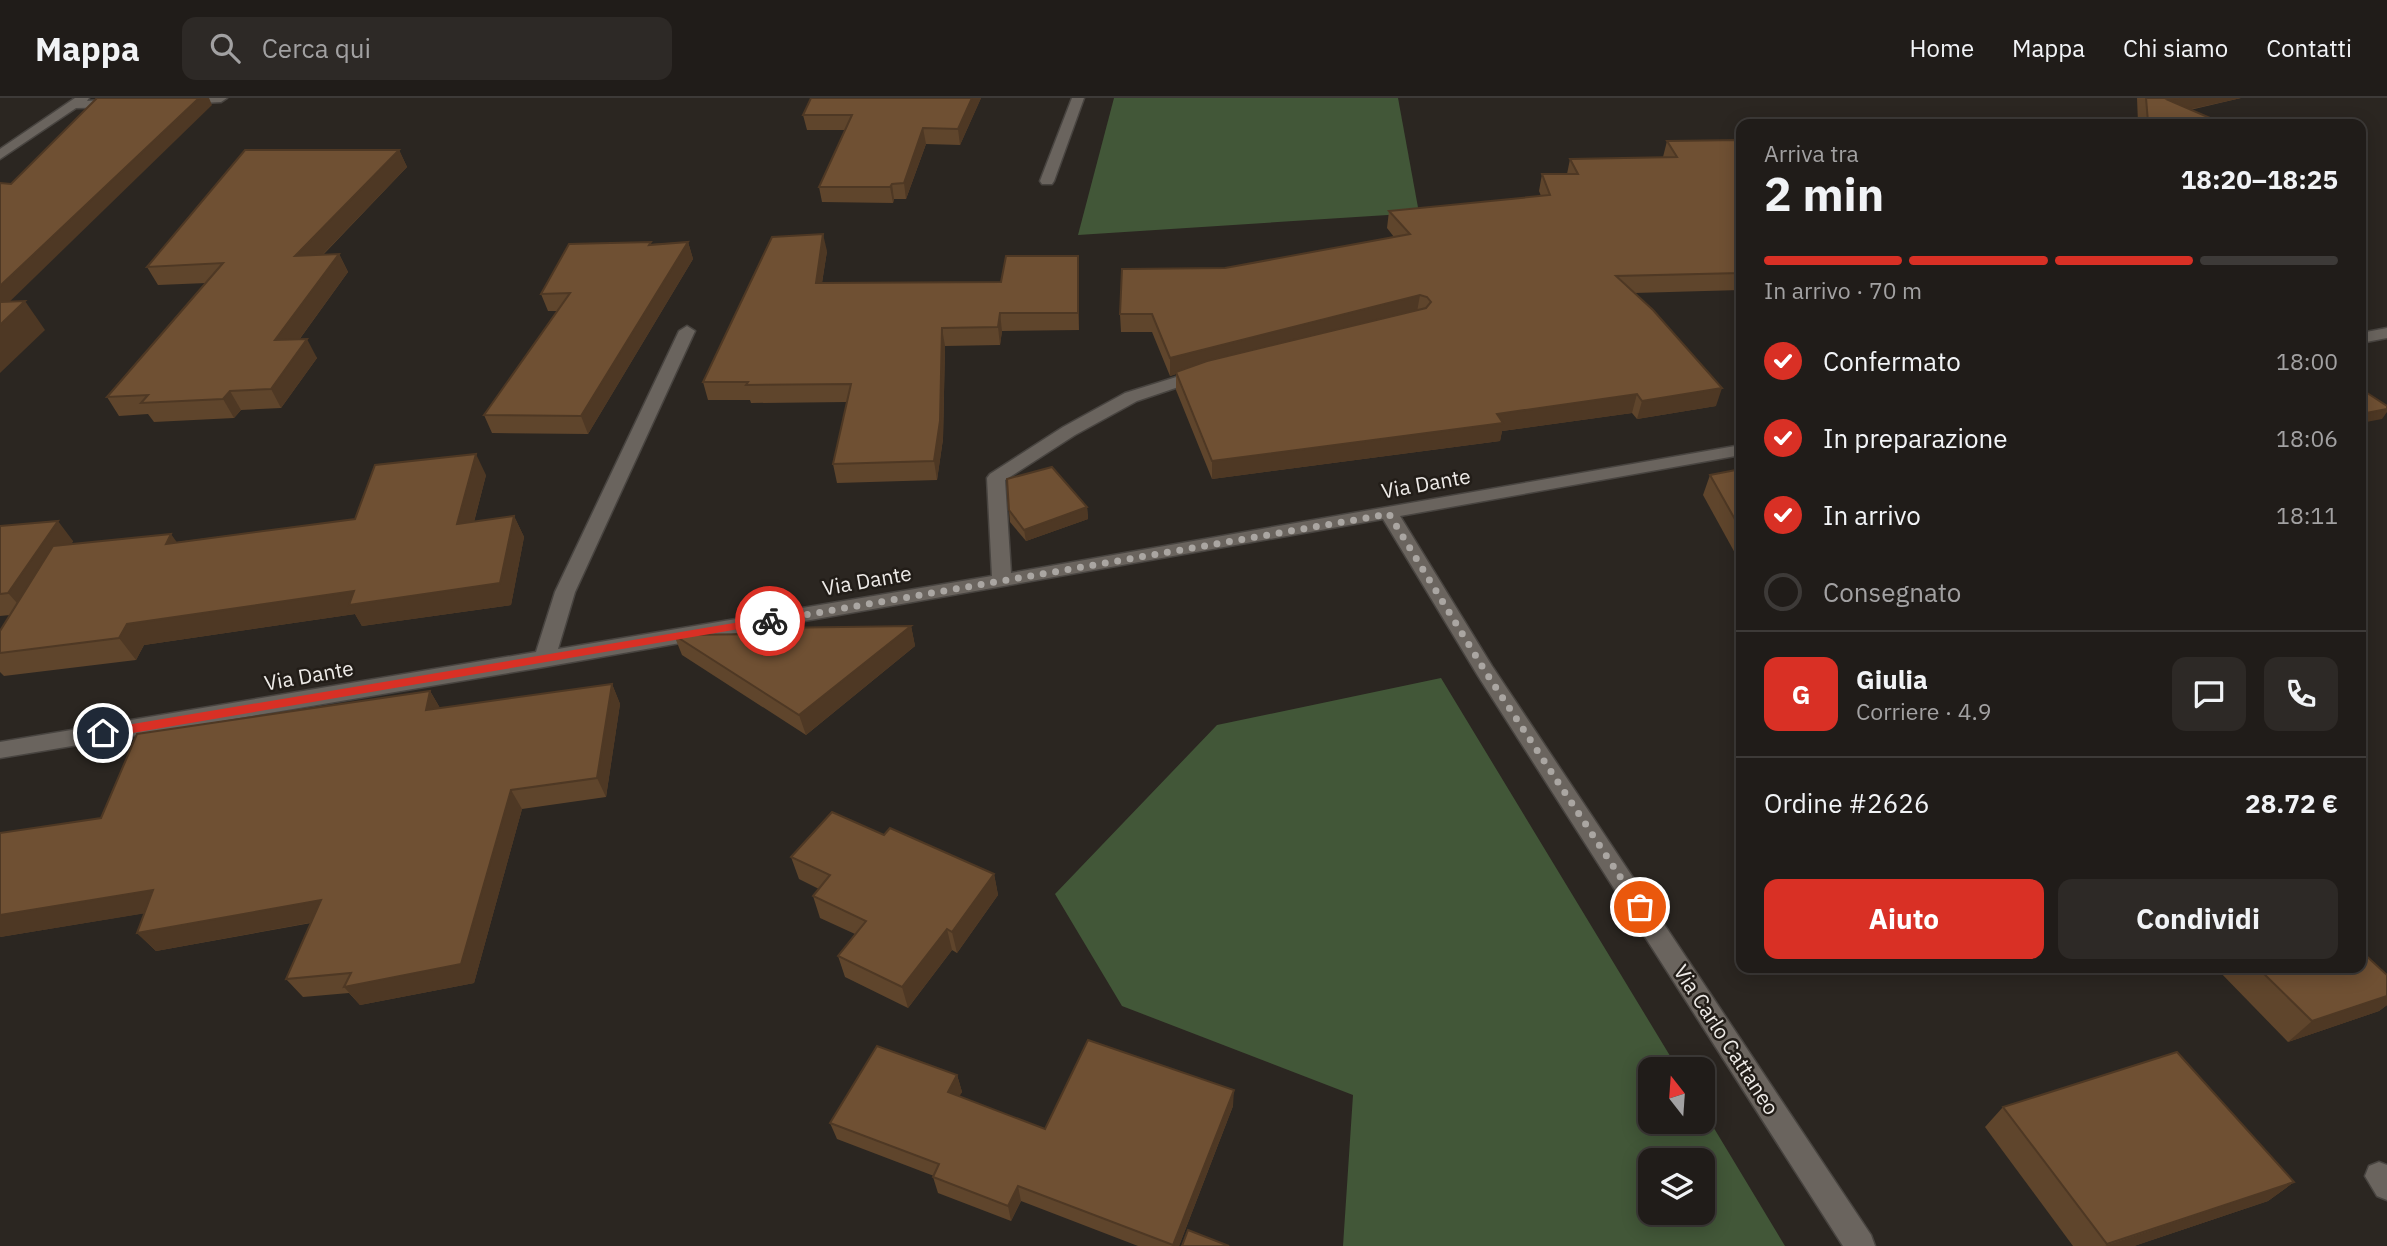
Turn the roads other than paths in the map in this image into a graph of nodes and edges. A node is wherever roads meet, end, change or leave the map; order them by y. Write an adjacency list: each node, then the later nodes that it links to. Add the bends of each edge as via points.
1 (221, 98): 3 (street)
2 (1078, 98): 7 (street)
3 (167, 100)
4 (78, 101): 5 (street); 6 (street)
5 (127, 102)
6 (0, 155)
7 (1047, 181)
8 (687, 331): 15 (street, via 565,592)
9 (2387, 333): 10 (street)
10 (2366, 337)
11 (1213, 371): 14 (street, via 1130,397 996,478)
12 (1736, 451): 13 (street, Via Dante)
13 (1389, 514): 14 (street, Via Dante); 17 (street, Via Carlo Cattaneo, via 1485,671)
14 (1002, 581): 15 (street, Via Dante)
15 (544, 660): 16 (street, Via Dante)
16 (0, 750)
17 (1860, 1246)

